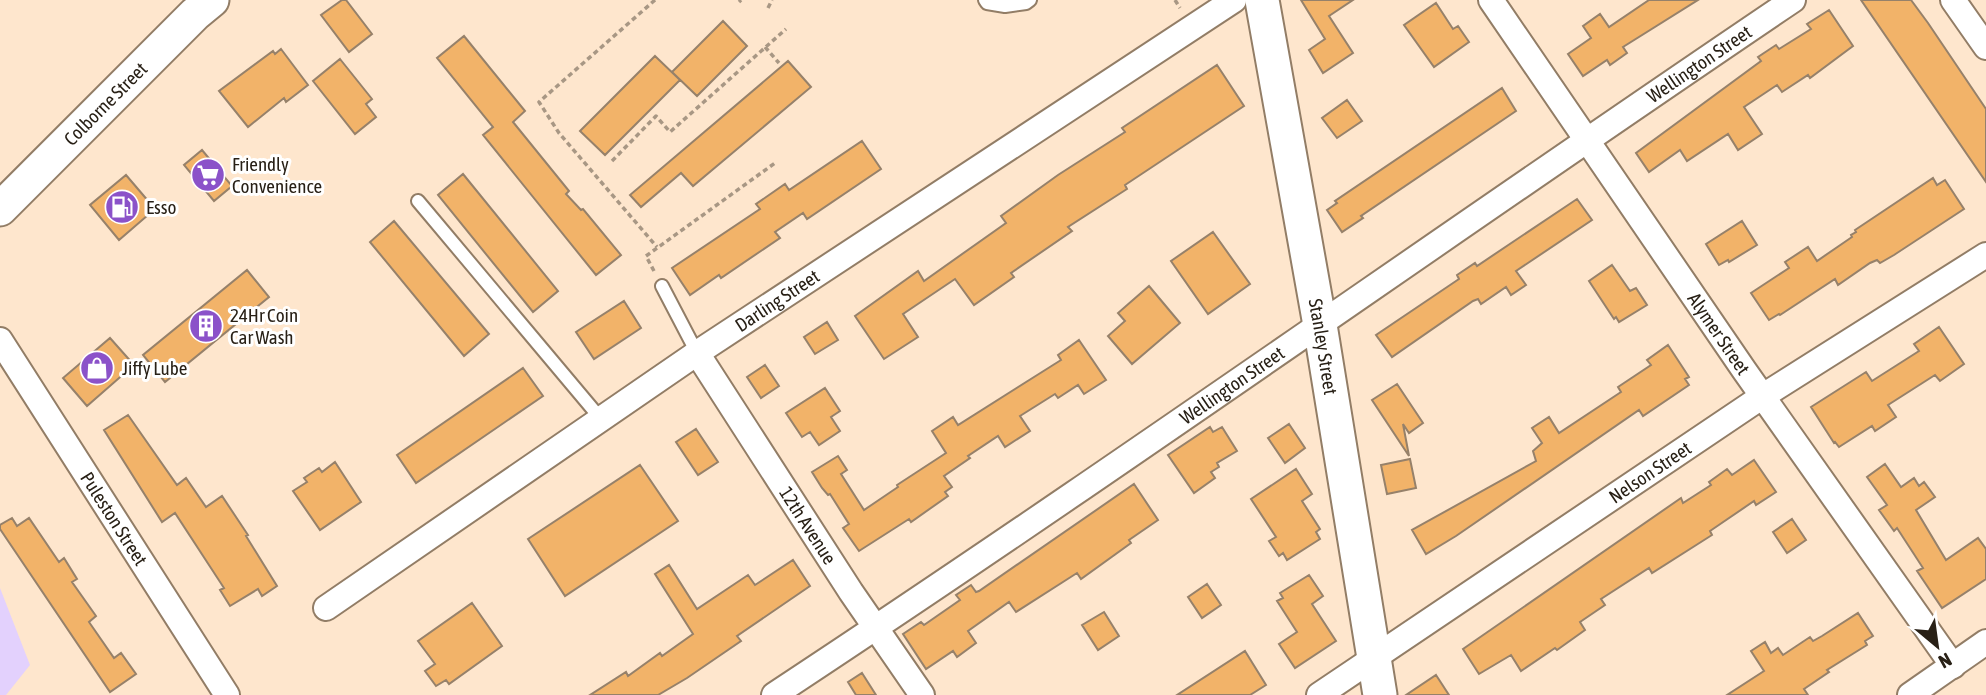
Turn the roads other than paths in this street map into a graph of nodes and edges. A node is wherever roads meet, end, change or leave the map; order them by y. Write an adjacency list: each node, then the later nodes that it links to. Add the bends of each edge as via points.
1 (212, 0): 13 (street, Colborne Street)
2 (985, 0): 9 (lane)
3 (1030, 0): 9 (lane, via 1026,4)
4 (1234, 0): 18 (street, Darling Street)
5 (1262, 0): 16 (street, Stanley Street)
6 (1491, 0): 11 (street, Alymer Street)
7 (1793, 0): 11 (street, Wellington Street)
8 (1953, 0): 10 (street)
9 (1002, 3)
10 (1986, 47)
11 (1586, 140): 16 (street, Wellington Street); 19 (street, Alymer Street)
12 (418, 201): 20 (lane)
13 (0, 209)
14 (1986, 255): 19 (street, Nelson Street)
15 (662, 285): 18 (lane)
16 (1320, 325): 22 (street, Wellington Street); 24 (street, Stanley Street)
17 (0, 340): 26 (street, Puleston Street)
18 (697, 353): 20 (street, Darling Street); 22 (street, 12th Avenue)
19 (1763, 396): 24 (street, Nelson Street); 25 (street, Alymer Street)
20 (601, 419): 21 (street, Darling Street)
21 (327, 607)
22 (875, 628): 27 (street, Wellington Street); 28 (street, 12th Avenue)
23 (1986, 642): 25 (street)
24 (1374, 657): 29 (street, Nelson Street); 30 (street, Stanley Street)
25 (1953, 666): 31 (street)
26 (227, 695)
27 (774, 695)
28 (922, 695)
29 (1319, 695)
30 (1380, 695)
31 (1910, 695)

